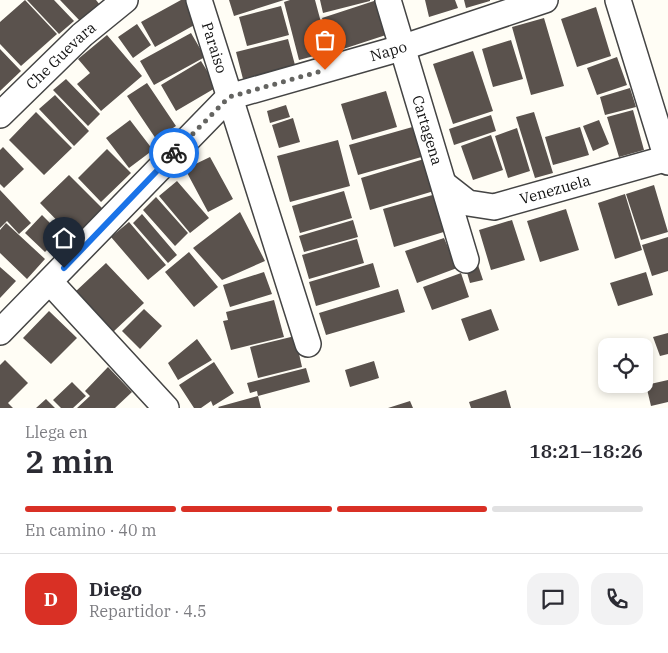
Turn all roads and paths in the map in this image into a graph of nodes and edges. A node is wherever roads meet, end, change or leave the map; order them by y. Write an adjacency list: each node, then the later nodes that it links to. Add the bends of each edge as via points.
1 (125, 0): 8 (street, Che Guevara, via 82,35)
2 (199, 0): 7 (street, Paraiso)
3 (388, 0): 6 (street, Cartagena)
4 (545, 0): 6 (street, Napo)
5 (618, 0): 9 (street)
6 (401, 48): 7 (street, Napo); 10 (street, Cartagena)
7 (229, 97): 12 (street); 14 (street, Paraiso)
8 (0, 115)
9 (667, 159): 10 (street, Venezuela, via 494,207 468,203)
10 (445, 185): 11 (street, Cartagena)
11 (466, 260)
12 (50, 282): 13 (street); 15 (street)
13 (0, 332)
14 (308, 344)
15 (166, 408)

